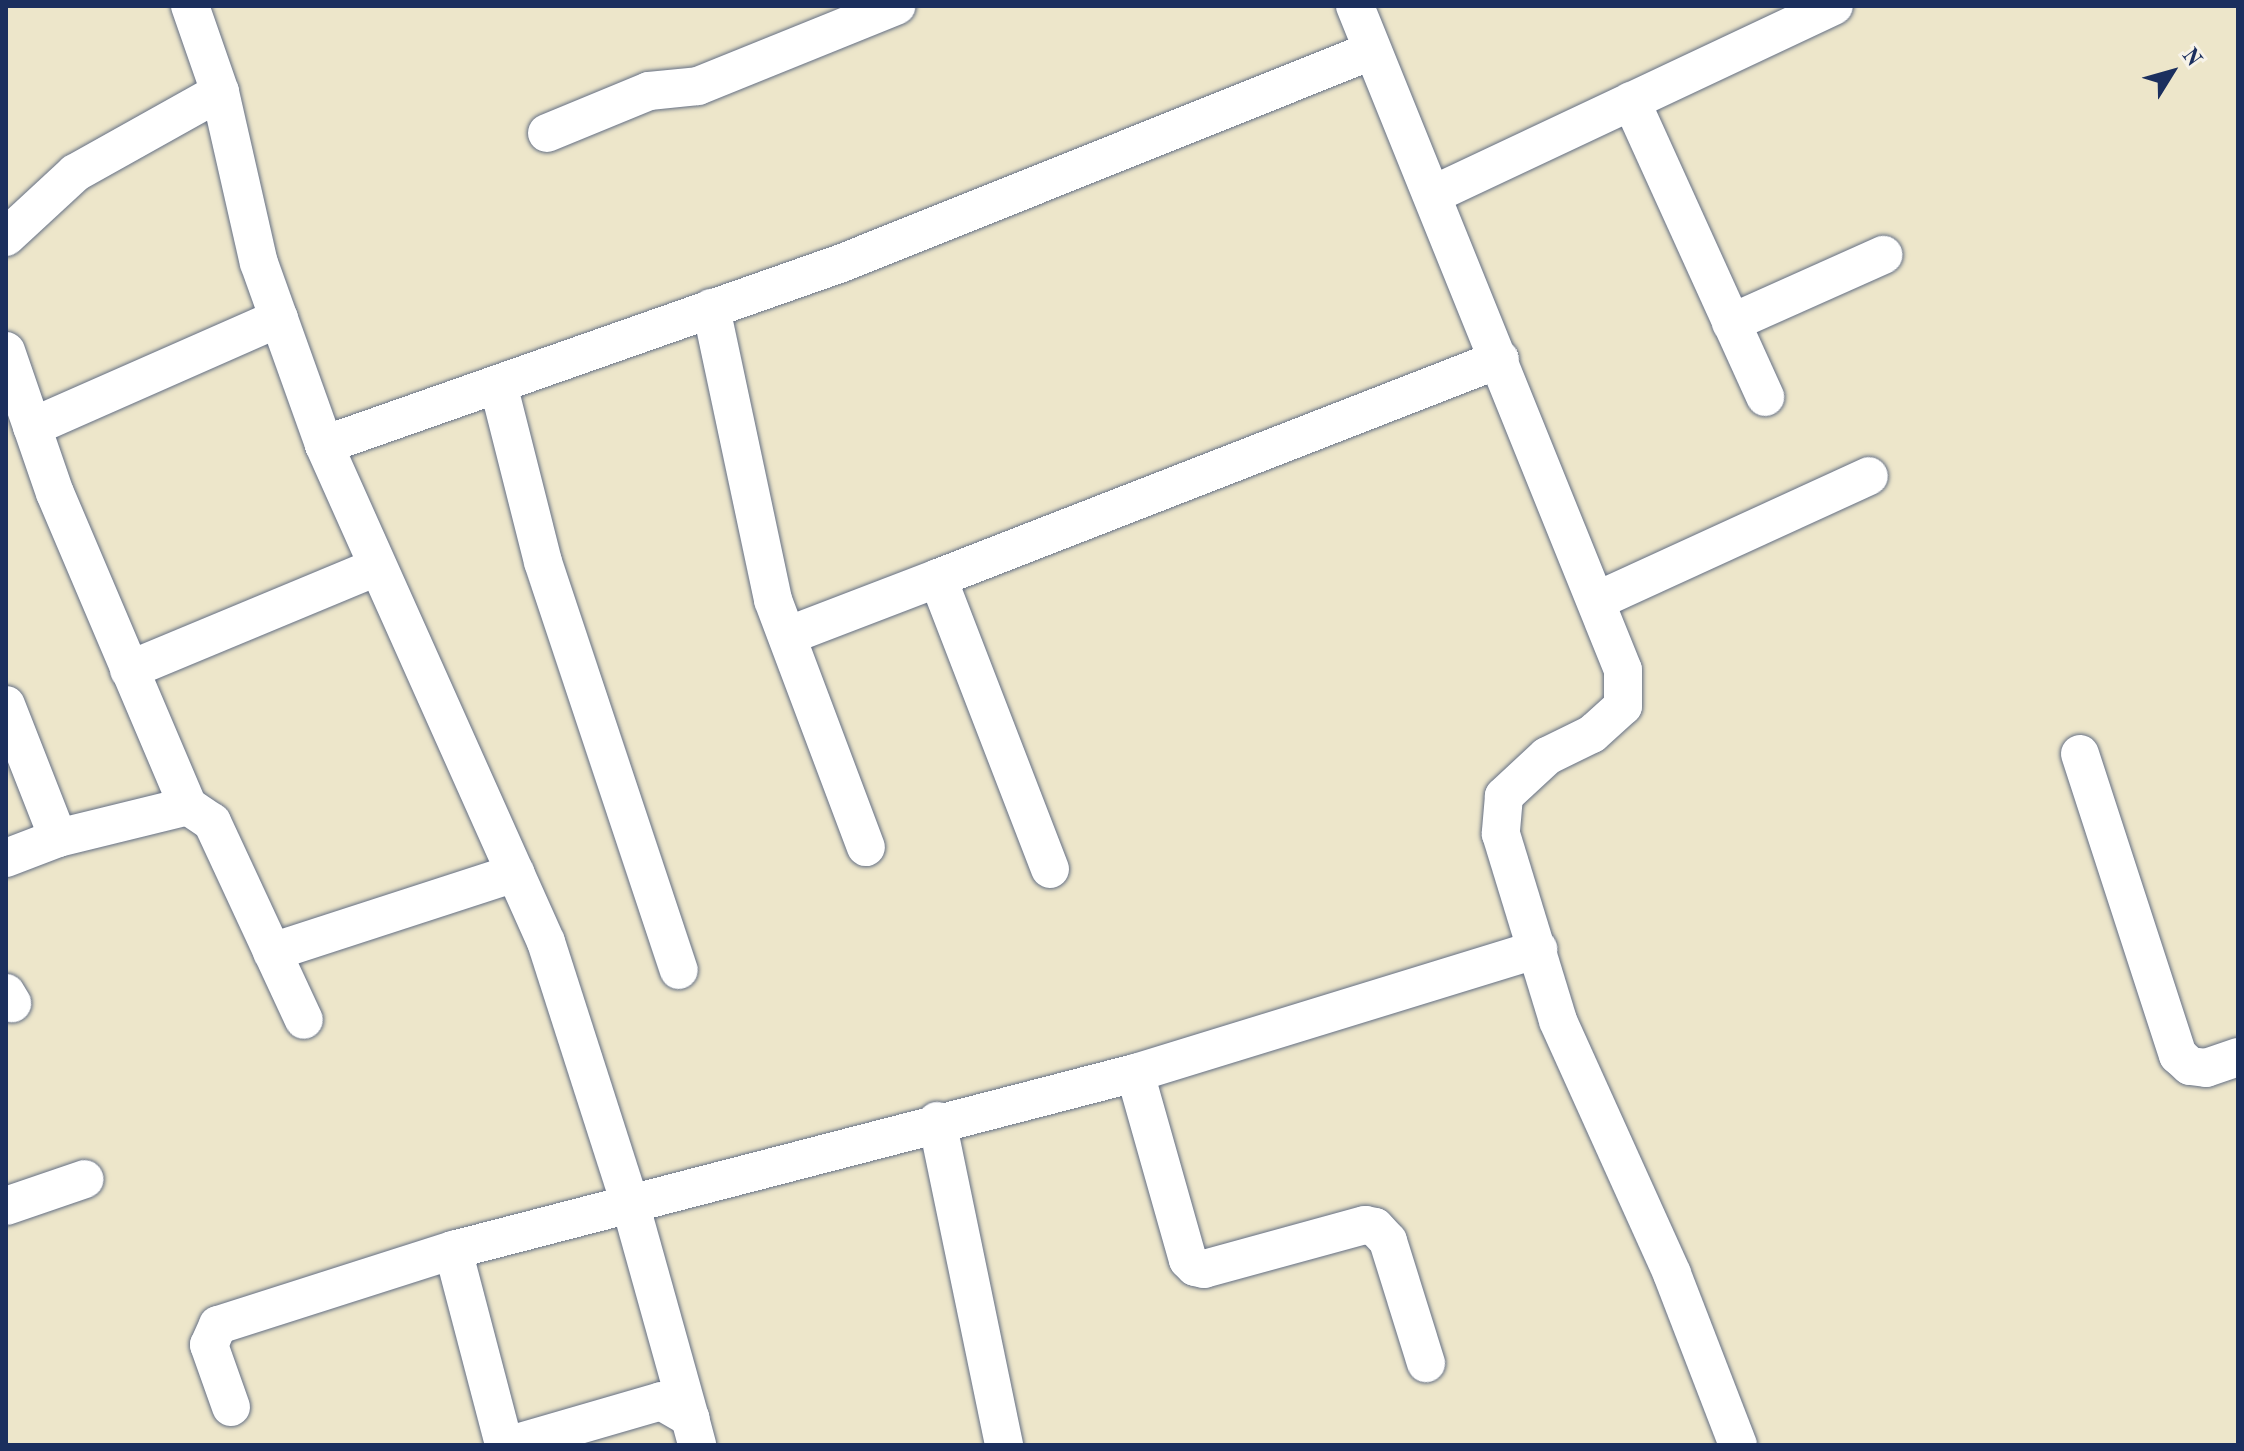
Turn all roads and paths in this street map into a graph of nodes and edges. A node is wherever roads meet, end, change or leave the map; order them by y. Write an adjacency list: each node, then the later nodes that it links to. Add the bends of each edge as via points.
1 (190, 6): 6 (street)
2 (896, 6): 8 (street, via 698,86 649,91)
3 (1355, 6): 5 (street)
4 (1834, 6): 7 (street)
5 (1371, 51): 9 (street); 12 (street, via 842,263)
6 (220, 92): 10 (street, via 75,173); 13 (street, via 259,263)
7 (1631, 101): 9 (street); 14 (street)
8 (547, 133)
9 (1432, 195): 16 (street)
10 (6, 237)
11 (1883, 255): 14 (street)
12 (711, 308): 17 (street); 25 (street, via 773,600)
13 (279, 318): 19 (street); 20 (street)
14 (1731, 323): 18 (street)
15 (6, 351): 19 (street)
16 (1500, 359): 23 (street); 24 (street)
17 (498, 384): 20 (street); 37 (street, via 543,562)
18 (1765, 397)
19 (32, 427): 26 (street)
20 (324, 445): 22 (street)
21 (1869, 476): 24 (street)
22 (376, 567): 26 (street); 34 (street)
23 (938, 578): 25 (street); 33 (street)
24 (1596, 601): 35 (street, via 1623,670 1623,706 1592,734 1547,756 1504,796 1501,834)
25 (787, 636): 31 (street)
26 (129, 670): 29 (street)
27 (6, 705): 30 (street)
28 (2080, 754): 39 (street, via 2178,1055 2190,1066 2206,1068)
29 (188, 806): 30 (street); 36 (street, via 212,822)
30 (58, 838): 32 (street)
31 (866, 847)
32 (6, 858)
33 (1050, 869)
34 (515, 873): 36 (street); 43 (street, via 546,942)
35 (1538, 949): 40 (street); 52 (street, via 1558,1021 1672,1274)
36 (272, 952): 38 (street)
37 (679, 970)
38 (304, 1020)
39 (2238, 1057)
40 (1135, 1073): 41 (street); 46 (street, via 1188,1260 1195,1267 1204,1269 1365,1225 1375,1227 1388,1241)
41 (937, 1121): 43 (street); 51 (street)
42 (85, 1179): 44 (street)
43 (630, 1203): 45 (street); 48 (street)
44 (6, 1206)
45 (453, 1250): 47 (street, via 218,1325 209,1345); 49 (street)
46 (1426, 1363)
47 (231, 1407)
48 (694, 1432): 50 (street, via 674,1405 653,1402)
49 (504, 1445)
50 (510, 1445)
51 (1004, 1445)
52 (1738, 1445)

